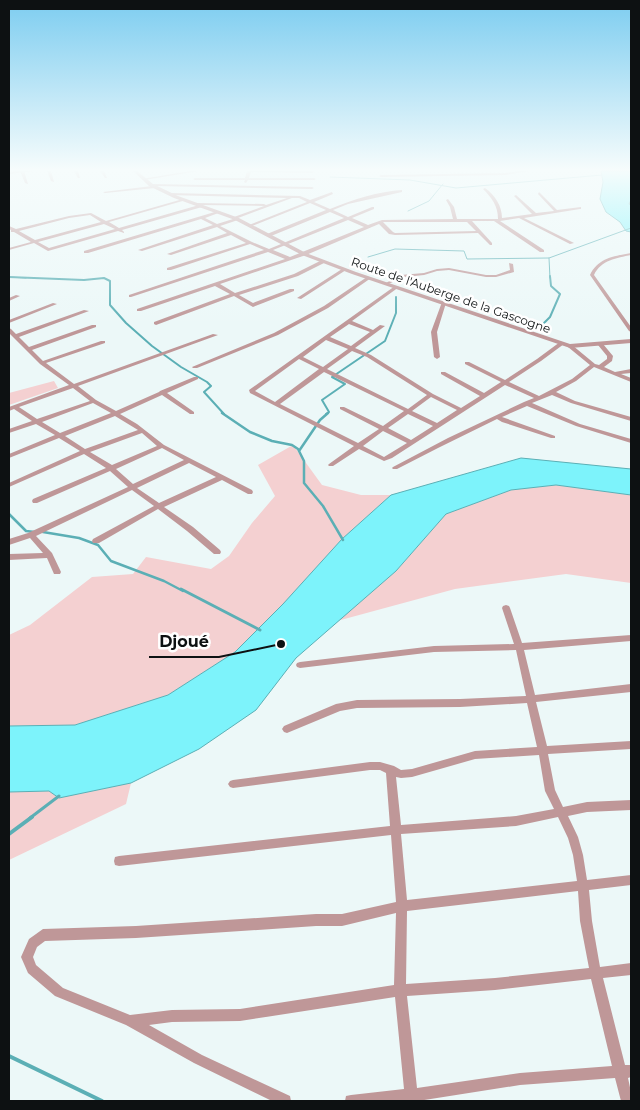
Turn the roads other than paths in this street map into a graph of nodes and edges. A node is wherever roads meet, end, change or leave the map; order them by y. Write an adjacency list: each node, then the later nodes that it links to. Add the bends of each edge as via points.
1 (46, 223): 22 (street)
2 (104, 223): 29 (street)
3 (108, 223): 23 (street)
4 (144, 223): 23 (street)
5 (183, 223): 28 (street)
6 (214, 223): 18 (street)
7 (225, 223): 18 (street)
8 (244, 223): 19 (street, Route de l'Auberge de la Gascogne)
9 (259, 223): 19 (street)
10 (297, 223): 27 (street)
11 (337, 223): 32 (street)
12 (359, 223): 21 (street)
13 (379, 223): 21 (street)
14 (382, 223): 25 (street, via 395,234)
15 (471, 223): 25 (street)
16 (501, 223): 37 (street)
17 (532, 223): 31 (street)
18 (218, 225): 26 (street); 35 (street)
19 (251, 226): 27 (street, Route de l'Auberge de la Gascogne)
20 (9, 227): 22 (street)
21 (368, 227): 40 (street)
22 (14, 230): 24 (street); 29 (street)
23 (120, 230): 28 (street); 29 (street, via 52,250)
24 (9, 232)
25 (480, 232): 33 (street)
26 (231, 234): 30 (street); 39 (street)
27 (268, 234): 32 (street, Route de l'Auberge de la Gascogne)
28 (134, 238): 38 (street)
29 (33, 242): 34 (street)
30 (250, 243): 36 (street); 45 (street)
31 (572, 243)
32 (286, 244): 36 (street); 40 (street, Route de l'Auberge de la Gascogne)
33 (490, 244)
34 (9, 249)
35 (140, 250)
36 (270, 250): 42 (street); 54 (street)
37 (542, 251)
38 (86, 252)
39 (169, 254)
40 (304, 254): 42 (street); 43 (street, Route de l'Auberge de la Gascogne)
41 (631, 254): 67 (street, via 604,261 592,275)
42 (290, 259): 48 (street)
43 (322, 262): 46 (street, Route de l'Auberge de la Gascogne); 52 (street, via 296,275)
44 (510, 264): 49 (street, via 512,270 496,276 442,269 403,276)
45 (169, 269)
46 (344, 270): 47 (street, Route de l'Auberge de la Gascogne); 55 (street)
47 (369, 278): 49 (street, Route de l'Auberge de la Gascogne); 84 (street, via 284,330)
48 (216, 284): 52 (street); 59 (street)
49 (386, 284): 50 (street, Route de l'Auberge de la Gascogne)
50 (397, 287): 57 (street, Route de l'Auberge de la Gascogne); 62 (street)
51 (292, 290): 52 (street, via 253,305)
52 (233, 295): 63 (street)
53 (18, 296): 56 (street)
54 (131, 296)
55 (299, 298)
56 (9, 300)
57 (444, 303): 74 (street, Route de l'Auberge de la Gascogne); 79 (street, via 434,332)
58 (55, 304): 61 (street)
59 (139, 310)
60 (86, 312): 70 (street)
61 (9, 322)
62 (349, 322): 68 (street); 71 (street)
63 (156, 323)
64 (94, 326): 77 (street)
65 (382, 326): 68 (street)
66 (9, 330): 70 (street)
67 (631, 330)
68 (374, 332): 78 (street)
69 (215, 335): 92 (street)
70 (16, 336): 77 (street)
71 (326, 338): 78 (street); 80 (street)
72 (631, 340): 75 (street, Route de l'Auberge de la Gascogne)
73 (103, 342): 81 (street)
74 (562, 344): 76 (street, Route de l'Auberge de la Gascogne); 91 (street)
75 (601, 345): 76 (street, Route de l'Auberge de la Gascogne); 83 (street, via 610,360)
76 (570, 346): 83 (street)
77 (28, 349): 81 (street)
78 (352, 349): 85 (street); 95 (street, via 369,356)
79 (437, 357)
80 (299, 358): 85 (street); 100 (street, via 251,391)
81 (42, 362): 92 (street)
82 (467, 363): 91 (street)
83 (596, 366): 87 (street); 94 (street)
84 (195, 367)
85 (325, 369): 100 (street); 103 (street)
86 (443, 373): 96 (street)
87 (618, 373): 88 (street); 90 (street)
88 (631, 373)
89 (196, 378): 93 (street)
90 (631, 380)
91 (505, 382): 96 (street); 97 (street)
92 (73, 386): 98 (street); 101 (street)
93 (162, 392): 105 (street); 106 (street)
94 (551, 392): 97 (street); 108 (street)
95 (431, 395): 103 (street); 104 (street)
96 (484, 396): 104 (street)
97 (539, 398): 99 (street)
98 (94, 401): 105 (street); 109 (street)
99 (526, 403): 107 (street); 116 (street, via 578,426)
100 (276, 404): 119 (street)
101 (11, 408): 109 (street)
102 (342, 408): 111 (street)
103 (409, 410): 110 (street); 111 (street)
104 (461, 410): 110 (street)
105 (117, 413): 112 (street); 114 (street)
106 (192, 413)
107 (497, 417): 115 (street); 125 (street)
108 (631, 419)
109 (36, 421): 113 (street); 114 (street)
110 (438, 426): 117 (street)
111 (384, 429): 117 (street); 119 (street)
112 (142, 430): 118 (street); 120 (street)
113 (9, 431)
114 (58, 435): 120 (street); 121 (street)
115 (553, 437)
116 (631, 441)
117 (412, 443): 119 (street, via 384,459)
118 (162, 446): 122 (street); 124 (street)
119 (359, 447): 123 (street)
120 (86, 451): 124 (street); 127 (street)
121 (9, 456)
122 (188, 461): 126 (street); 128 (street)
123 (331, 465)
124 (110, 468): 128 (street); 130 (street)
125 (395, 468)
126 (220, 478): 129 (street); 131 (street)
127 (9, 485)
128 (132, 487): 131 (street); 132 (street)
129 (250, 492)
130 (35, 501)
131 (159, 506): 133 (street); 135 (street)
132 (31, 535): 134 (street); 136 (street)
133 (96, 540)
134 (9, 542)
135 (217, 552)
136 (49, 555): 137 (street); 138 (street)
137 (9, 557)
138 (57, 572)
139 (506, 608): 141 (street)
140 (631, 638): 141 (street)
141 (519, 647): 142 (street, via 434,649); 144 (street)
142 (300, 666)
143 (631, 688): 144 (street)
144 (531, 699): 145 (street, via 357,704 339,707); 147 (street)
145 (288, 729)
146 (631, 745): 147 (street)
147 (543, 751): 148 (street, via 475,755 412,773 401,774); 151 (street, via 550,791)
148 (390, 769): 149 (street, via 370,766); 152 (street)
149 (233, 784)
150 (631, 805): 151 (street, via 587,807)
151 (560, 814): 152 (street, via 516,821); 155 (street, via 573,837)
152 (396, 830): 153 (street); 156 (street)
153 (119, 861)
154 (631, 880): 155 (street)
155 (583, 885): 156 (street); 158 (street)
156 (402, 906): 159 (street); 160 (street, via 342,920 43,935 33,943 27,957 32,968 59,992)
157 (631, 969): 158 (street)
158 (596, 974): 159 (street); 161 (street)
159 (400, 990): 160 (street, via 240,1014); 162 (street)
160 (130, 1021): 163 (street, via 198,1059)
161 (626, 1072): 162 (street, via 520,1079); 165 (street)
162 (411, 1098): 164 (street)
163 (285, 1101)
164 (351, 1101)
165 (627, 1101)

